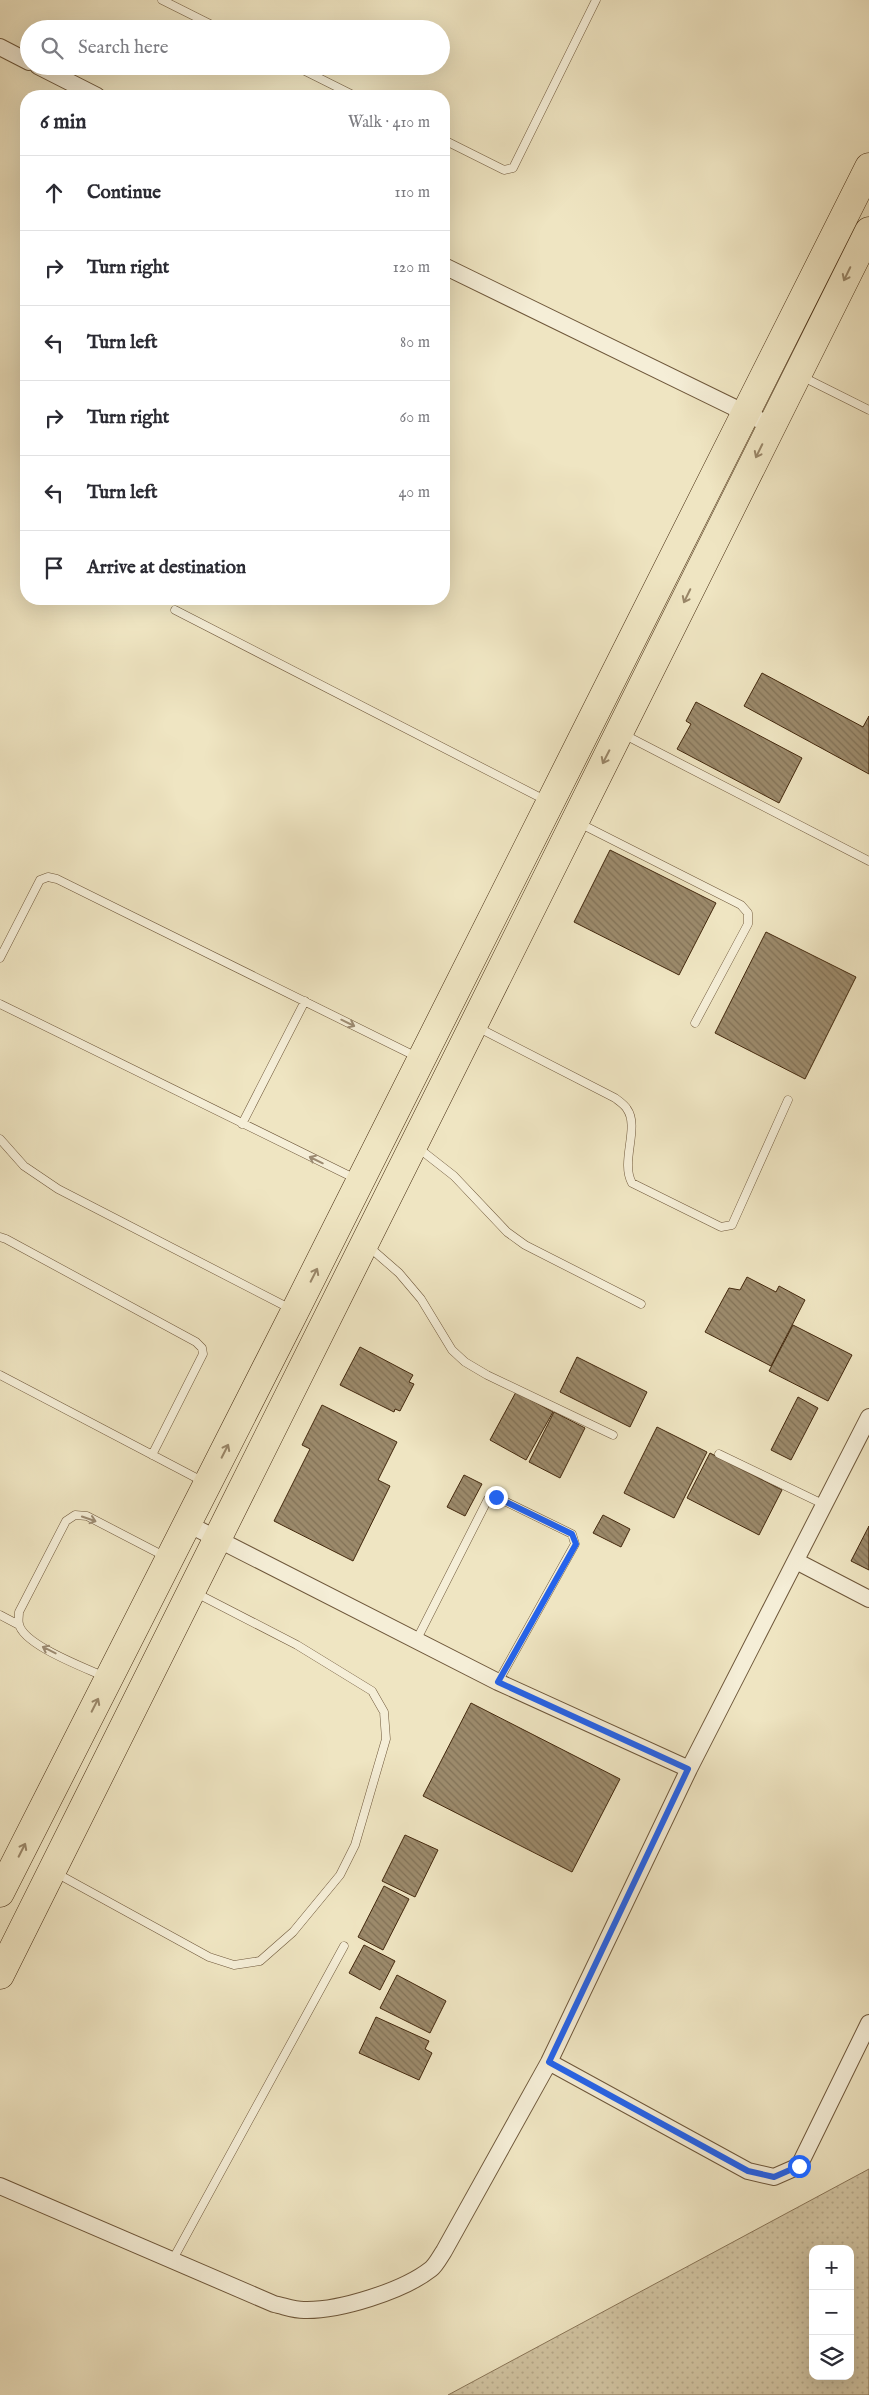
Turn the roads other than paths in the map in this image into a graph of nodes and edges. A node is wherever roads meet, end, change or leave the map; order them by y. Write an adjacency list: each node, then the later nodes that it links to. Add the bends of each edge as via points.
1 (162, 0): 3 (lane)
2 (596, 0): 10 (lane, via 513,168 504,170)
3 (202, 20)
4 (0, 47): 5 (street)
5 (20, 57)
6 (56, 75): 8 (street)
7 (313, 75): 9 (lane)
8 (85, 90)
9 (343, 90)
10 (450, 143)
11 (869, 167): 16 (highway)
12 (869, 230): 14 (highway, one-way to 14)
13 (450, 269): 16 (street)
14 (797, 374): 15 (lane); 17 (highway)
15 (869, 410)
16 (746, 413): 17 (street); 20 (highway)
17 (772, 426): 19 (highway, one-way to 19)
18 (175, 610): 20 (lane)
19 (619, 732): 21 (highway, one-way to 21); 22 (lane)
20 (549, 802): 28 (highway)
21 (575, 821): 26 (lane, via 741,905 748,913 748,924); 27 (highway)
22 (869, 861)
23 (0, 958): 24 (lane, via 35,888 40,880 48,877)
24 (305, 1001): 28 (lane, one-way to 28); 30 (lane)
25 (0, 1004): 30 (lane)
26 (695, 1023)
27 (473, 1025): 29 (lane, via 621,1103 631,1117 628,1171 632,1183 721,1228 732,1225); 32 (highway)
28 (421, 1059): 33 (highway)
29 (788, 1100)
30 (242, 1124): 33 (lane, one-way to 30)
31 (0, 1139): 37 (lane, via 24,1166 58,1189)
32 (414, 1144): 35 (highway); 36 (lane, via 454,1176 507,1232)
33 (360, 1181): 37 (highway, one-way to 33)
34 (0, 1237): 42 (lane, via 202,1348 203,1354)
35 (365, 1243): 40 (lane, via 399,1273 452,1350 465,1362); 46 (highway)
36 (641, 1304)
37 (295, 1311): 43 (highway, one-way to 37)
38 (0, 1375): 42 (lane)
39 (869, 1416): 44 (street)
40 (613, 1435)
41 (719, 1454): 44 (lane)
42 (152, 1455): 43 (lane)
43 (208, 1484): 45 (highway)
44 (825, 1505): 48 (street)
45 (188, 1524): 46 (street); 47 (highway)
46 (217, 1538): 49 (highway); 53 (street)
47 (170, 1560): 52 (lane, one-way to 47, via 19,1612 66,1521 76,1516 87,1516); 54 (highway)
48 (796, 1561): 50 (street); 56 (street)
49 (192, 1591): 57 (highway); 57 (lane, via 297,1645 372,1691 384,1712 386,1740 355,1845 340,1875 293,1932 260,1961 234,1965 210,1957)
50 (869, 1599)
51 (0, 1615): 52 (lane)
52 (19, 1625): 54 (lane, one-way to 52, via 44,1648 26,1636)
53 (416, 1641): 55 (street); 55 (lane, via 488,1499 496,1497 572,1534 576,1544)
54 (109, 1679): 58 (highway, one-way to 54)
55 (498, 1682): 56 (street)
56 (688, 1769): 62 (street)
57 (52, 1871): 60 (highway)
58 (0, 1894)
59 (344, 1946): 64 (lane)
60 (0, 1975)
61 (869, 2023): 62 (street, via 799,2166 774,2177 748,2171)
62 (549, 2062): 64 (street, via 444,2251 432,2269 402,2286 335,2308 303,2310 274,2304)
63 (0, 2186): 64 (street)
64 (172, 2261)

